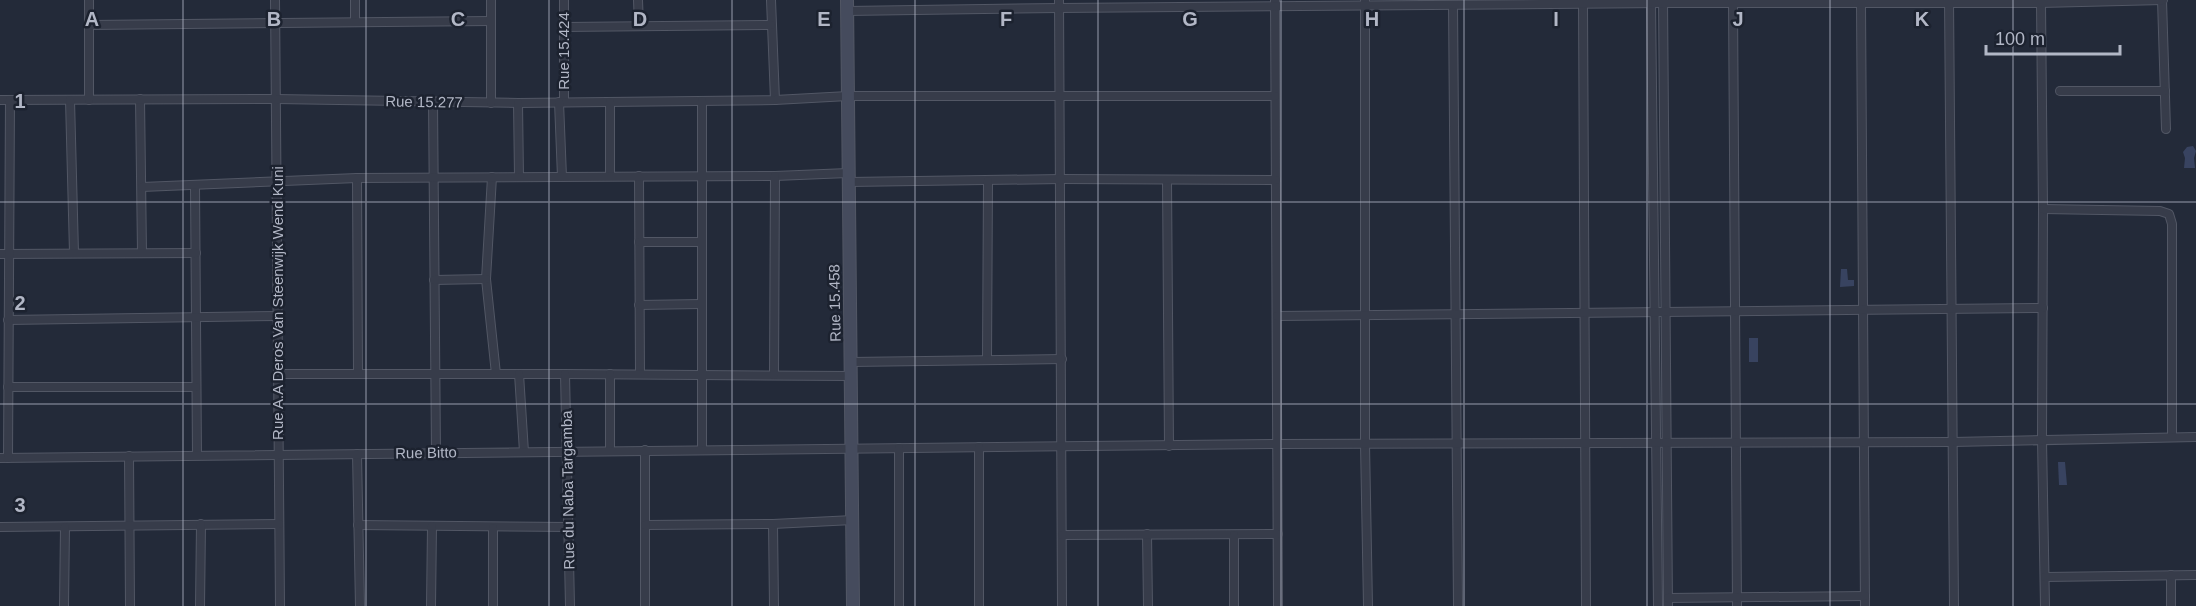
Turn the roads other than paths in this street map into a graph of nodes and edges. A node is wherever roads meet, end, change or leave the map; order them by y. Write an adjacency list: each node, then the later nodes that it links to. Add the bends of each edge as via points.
1 (89, 0): 24 (street)
2 (275, 0): 23 (street, Rue A.A Deros Van Steenwijk Wend Kuni)
3 (355, 0): 22 (street)
4 (491, 0): 21 (street)
5 (564, 0): 27 (street, Rue 15.424)
6 (638, 0): 26 (street)
7 (771, 0): 25 (street)
8 (2163, 0): 15 (street); 29 (street)
9 (1948, 1): 15 (street); 18 (street); 77 (street)
10 (1651, 2): 11 (street); 17 (street); 81 (street)
11 (1662, 2): 14 (street); 79 (street)
12 (1275, 3): 13 (street); 16 (street); 32 (street)
13 (1365, 3): 19 (street); 85 (street)
14 (1733, 3): 18 (street); 78 (street)
15 (2041, 3): 64 (street)
16 (1059, 4): 20 (street); 31 (street)
17 (1583, 4): 19 (street); 80 (street)
18 (1861, 4): 76 (street)
19 (1452, 5): 83 (street)
20 (847, 6): 30 (main road, Rue 15.458)
21 (491, 21): 22 (street); 44 (street)
22 (356, 22): 23 (street)
23 (275, 23): 24 (street); 34 (street, Rue A.A Deros Van Steenwijk Wend Kuni)
24 (90, 25): 38 (street)
25 (771, 25): 26 (street); 39 (street)
26 (639, 26): 27 (street)
27 (564, 27): 42 (street, Rue 15.424)
28 (2060, 91): 29 (street)
29 (2165, 91): 46 (street)
30 (848, 96): 31 (street, Rue 15.277); 39 (street, Rue 15.277); 55 (main road, Rue 15.458)
31 (1059, 96): 32 (street, Rue 15.277); 57 (street)
32 (1275, 96): 59 (street)
33 (140, 99): 34 (street, Rue 15.277); 38 (street, Rue 15.277); 63 (street)
34 (276, 99): 41 (street, Rue 15.277); 61 (street, Rue A.A Deros Van Steenwijk Wend Kuni)
35 (0, 100): 36 (street, Rue 15.277)
36 (10, 100): 37 (street, Rue 15.277); 70 (street)
37 (70, 100): 38 (street, Rue 15.277); 67 (street)
38 (89, 100)
39 (775, 100): 40 (street, Rue 15.277)
40 (702, 101): 43 (street, Rue 15.277); 54 (street)
41 (433, 102): 44 (street, Rue 15.277); 48 (street)
42 (562, 102): 43 (street, Rue 15.277); 45 (street, Rue 15.277); 51 (street, Rue 15.424)
43 (610, 102): 52 (street)
44 (491, 103): 45 (street, Rue 15.277)
45 (518, 103): 50 (street)
46 (2166, 129)
47 (775, 176): 54 (street); 55 (street); 100 (street)
48 (434, 177): 49 (street); 56 (street); 71 (street)
49 (492, 177): 50 (street); 72 (street)
50 (519, 177): 51 (street)
51 (562, 177): 52 (street)
52 (610, 177): 53 (street)
53 (639, 177): 54 (street); 65 (street)
54 (701, 177): 66 (street)
55 (849, 177): 60 (street); 90 (main road, Rue 15.458)
56 (357, 178): 61 (street); 92 (street)
57 (1060, 179): 58 (street); 60 (street); 89 (street)
58 (1167, 180): 59 (street); 116 (street)
59 (1276, 180): 82 (street)
60 (988, 181): 88 (street)
61 (277, 182): 62 (street); 84 (street, Rue A.A Deros Van Steenwijk Wend Kuni)
62 (195, 186): 63 (street); 69 (street)
63 (142, 187): 68 (street)
64 (2043, 208): 75 (street); 104 (street, via 2169,214)
65 (639, 242): 66 (street); 74 (street)
66 (701, 242): 73 (street)
67 (74, 253): 68 (street); 70 (street)
68 (142, 253): 69 (street)
69 (196, 253): 86 (street)
70 (5, 254): 87 (street)
71 (435, 279): 72 (street); 93 (street)
72 (486, 279): 94 (street)
73 (701, 304): 74 (street); 99 (street)
74 (639, 305): 98 (street)
75 (2043, 308): 77 (street); 106 (street)
76 (1864, 310): 77 (street); 78 (street); 108 (street)
77 (1952, 310): 109 (street)
78 (1736, 312): 79 (street); 107 (street)
79 (1666, 313): 81 (street); 114 (street)
80 (1585, 314): 81 (street); 83 (street); 113 (street)
81 (1654, 314): 110 (street)
82 (1277, 315): 85 (street); 111 (street)
83 (1455, 315): 85 (street); 115 (street)
84 (278, 316): 86 (street); 91 (street, Rue A.A Deros Van Steenwijk Wend Kuni)
85 (1365, 316): 112 (street)
86 (196, 318): 87 (street); 103 (street)
87 (8, 320): 102 (street)
88 (987, 359): 89 (street); 90 (street)
89 (1062, 359): 119 (street)
90 (851, 362): 101 (main road, Rue 15.458)
91 (278, 374): 92 (street); 129 (street, Rue A.A Deros Van Steenwijk Wend Kuni)
92 (358, 374): 93 (street)
93 (435, 374): 94 (street); 126 (street)
94 (496, 374): 95 (street)
95 (519, 374): 96 (street); 125 (street)
96 (565, 374): 97 (street); 123 (street, Rue du Naba Targamba)
97 (610, 374): 98 (street); 124 (street)
98 (640, 374): 99 (street)
99 (702, 374): 100 (street); 122 (street)
100 (774, 375): 101 (street)
101 (850, 376): 120 (main road, Rue 15.458)
102 (8, 387): 103 (street); 131 (street)
103 (196, 387): 128 (street)
104 (2172, 437): 105 (street, Rue Bitto); 106 (street, Rue Bitto)
105 (2196, 437)
106 (2042, 440): 109 (street, Rue Bitto); 150 (street)
107 (1736, 442): 108 (street, Rue Bitto); 114 (street, Rue Bitto); 153 (street)
108 (1863, 442): 109 (street, Rue Bitto); 151 (street)
109 (1953, 442): 176 (street)
110 (1656, 443): 113 (street, Rue Bitto); 114 (street, Rue Bitto); 174 (street)
111 (1278, 444): 112 (street, Rue Bitto); 116 (street, Rue Bitto); 145 (street)
112 (1365, 444): 115 (street, Rue Bitto); 171 (street)
113 (1584, 444): 115 (street, Rue Bitto); 173 (street)
114 (1667, 444): 152 (street)
115 (1457, 445): 172 (street)
116 (1169, 446): 119 (street, Rue Bitto)
117 (980, 447): 118 (street, Rue Bitto); 119 (street, Rue Bitto); 166 (street)
118 (899, 448): 120 (street, Rue Bitto); 165 (street)
119 (1061, 448): 146 (street)
120 (852, 449): 122 (street, Rue Bitto); 132 (main road, Rue 15.458)
121 (645, 450): 122 (street, Rue Bitto); 124 (street, Rue Bitto); 138 (street)
122 (702, 450)
123 (567, 451): 124 (street, Rue Bitto); 125 (street, Rue Bitto); 142 (street, Rue du Naba Targamba)
124 (609, 451)
125 (524, 452): 126 (street, Rue Bitto)
126 (436, 453): 127 (street, Rue Bitto)
127 (357, 454): 129 (street, Rue Bitto); 137 (street)
128 (197, 455): 129 (street, Rue Bitto); 130 (street, Rue Bitto)
129 (279, 455): 134 (street, Rue A.A Deros Van Steenwijk Wend Kuni)
130 (129, 456): 131 (street, Rue Bitto); 136 (street)
131 (4, 458)
132 (853, 519): 135 (street); 164 (main road, Rue 15.458)
133 (201, 524): 134 (street); 136 (street); 156 (street)
134 (279, 524): 157 (street, Rue A.A Deros Van Steenwijk Wend Kuni)
135 (773, 524): 138 (street); 163 (street)
136 (129, 525): 139 (street); 155 (street)
137 (358, 525): 140 (street); 158 (street)
138 (645, 525): 162 (street)
139 (64, 526): 141 (street); 154 (street)
140 (432, 526): 143 (street); 159 (street)
141 (0, 527)
142 (569, 527): 143 (street); 161 (street, Rue du Naba Targamba)
143 (493, 528): 160 (street)
144 (1147, 534): 146 (street); 147 (street); 168 (street)
145 (1278, 534): 147 (street); 170 (street)
146 (1062, 535): 167 (street)
147 (1234, 535): 169 (street)
148 (2171, 575): 149 (street); 150 (street); 178 (street)
149 (2196, 575)
150 (2045, 577): 177 (street)
151 (1865, 596): 153 (street); 175 (street)
152 (1668, 602): 153 (street)
153 (1736, 602)
154 (64, 606)
155 (130, 606)
156 (200, 606)
157 (280, 606)
158 (360, 606)
159 (431, 606)
160 (493, 606)
161 (570, 606)
162 (645, 606)
163 (774, 606)
164 (853, 606)
165 (898, 606)
166 (979, 606)
167 (1062, 606)
168 (1148, 606)
169 (1234, 606)
170 (1278, 606)
171 (1368, 606)
172 (1458, 606)
173 (1586, 606)
174 (1658, 606)
175 (1865, 606)
176 (1954, 606)
177 (2045, 606)
178 (2171, 606)

